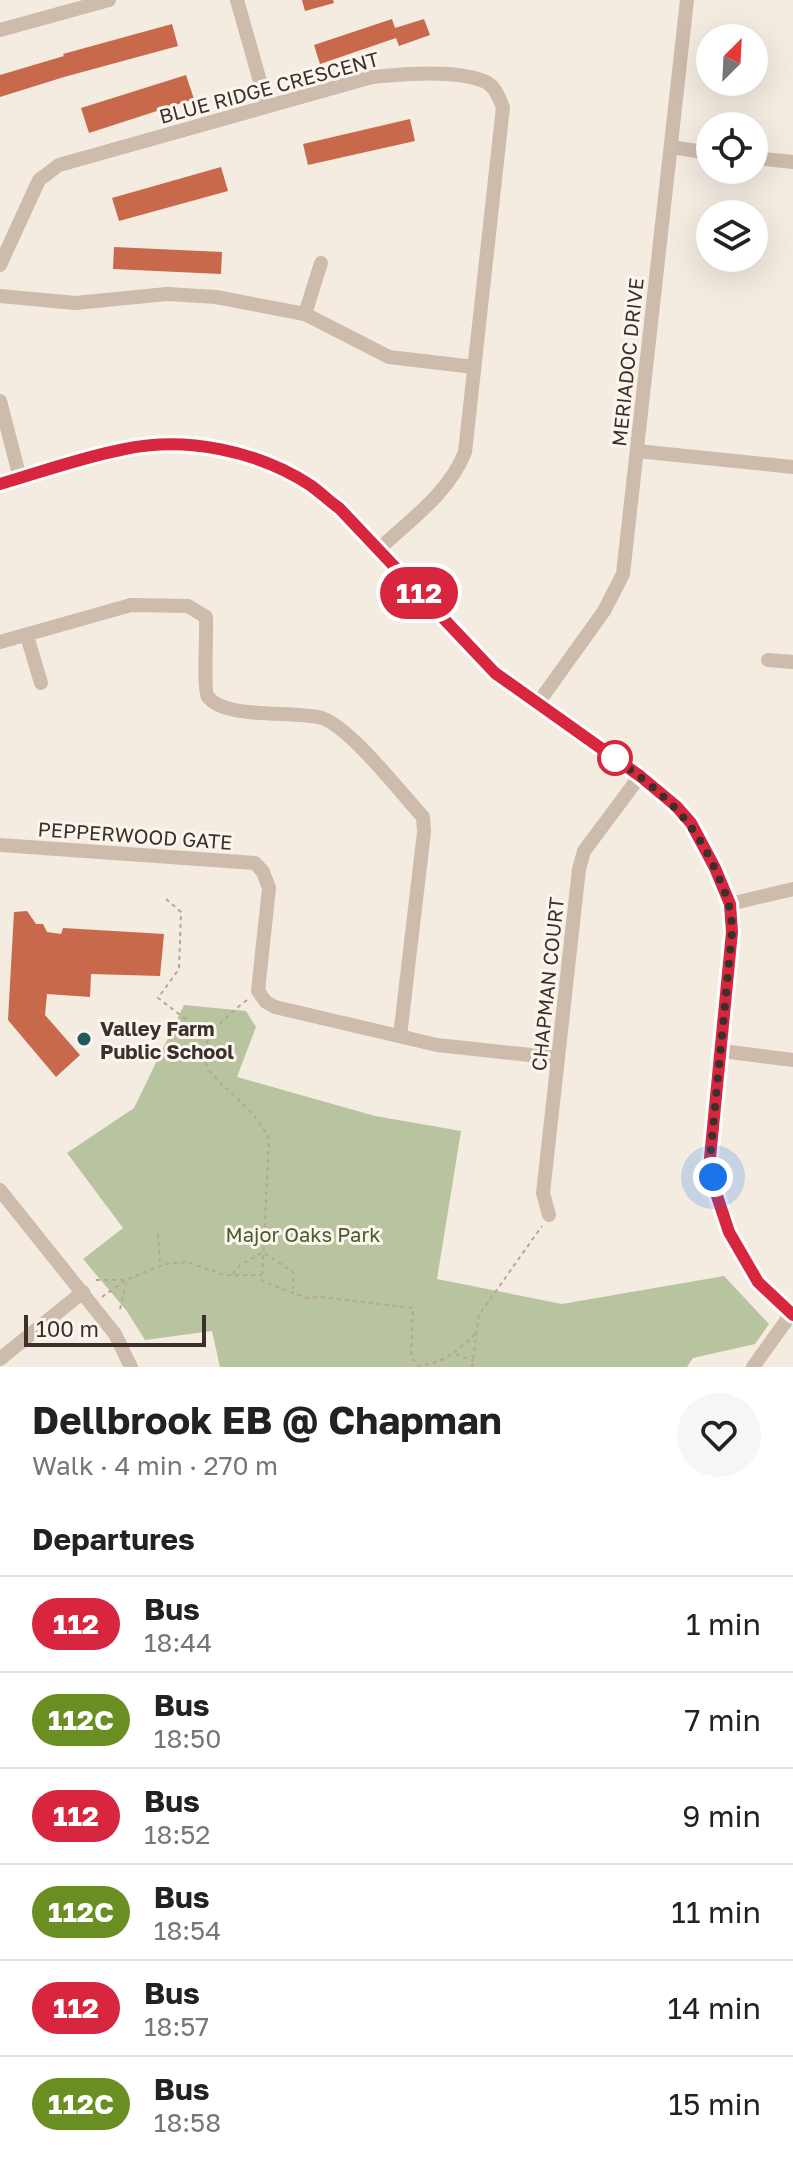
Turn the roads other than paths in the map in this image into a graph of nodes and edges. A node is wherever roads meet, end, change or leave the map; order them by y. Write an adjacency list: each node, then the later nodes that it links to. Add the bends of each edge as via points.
1 (109, 0): 4 (street)
2 (237, 0): 5 (street)
3 (687, 0): 6 (street, MERIADOC DRIVE)
4 (0, 30)
5 (267, 106): 11 (street, BLUE RIDGE CRESCENT, via 59,165 39,180); 14 (street, BLUE RIDGE CRESCENT, via 372,77 413,73 474,79 496,91 503,107)
6 (671, 147): 7 (street); 16 (street, MERIADOC DRIVE)
7 (696, 151)
8 (768, 159): 9 (street)
9 (793, 162)
10 (321, 263): 13 (street)
11 (0, 265)
12 (0, 296): 13 (street, via 75,303 167,294 216,297)
13 (305, 314): 14 (street, via 389,357)
14 (474, 367): 20 (street, BLUE RIDGE CRESCENT, via 465,452 457,473)
15 (0, 401): 18 (street)
16 (637, 451): 17 (street); 26 (street, MERIADOC DRIVE, via 623,574 604,611)
17 (793, 467)
18 (20, 478): 19 (street); 20 (street, via 126,448 227,450 311,485)
19 (0, 484)
20 (379, 549): 26 (street, via 495,673)
21 (27, 636): 22 (street); 25 (street); 31 (street, via 131,605 188,606 206,617 208,697 223,707 323,718 348,735 423,817)
22 (0, 642)
23 (768, 660): 24 (street)
24 (793, 662)
25 (41, 683)
26 (538, 703): 27 (street)
27 (640, 776): 30 (street, via 691,823); 33 (street, CHAPMAN COURT, via 584,851)
28 (0, 845): 31 (street, PEPPERWOOD GATE, via 255,863 269,888 258,991 266,1002)
29 (793, 889): 30 (street)
30 (730, 904): 32 (street)
31 (400, 1036): 33 (street)
32 (722, 1051): 34 (street); 38 (street, via 710,1158 717,1196 729,1232 758,1282)
33 (558, 1058): 36 (street, CHAPMAN COURT, via 543,1193)
34 (793, 1060)
35 (0, 1190): 37 (street)
36 (549, 1215)
37 (88, 1298): 39 (street); 40 (street)
38 (792, 1315): 41 (street)
39 (0, 1359)
40 (131, 1367)
41 (753, 1367)

